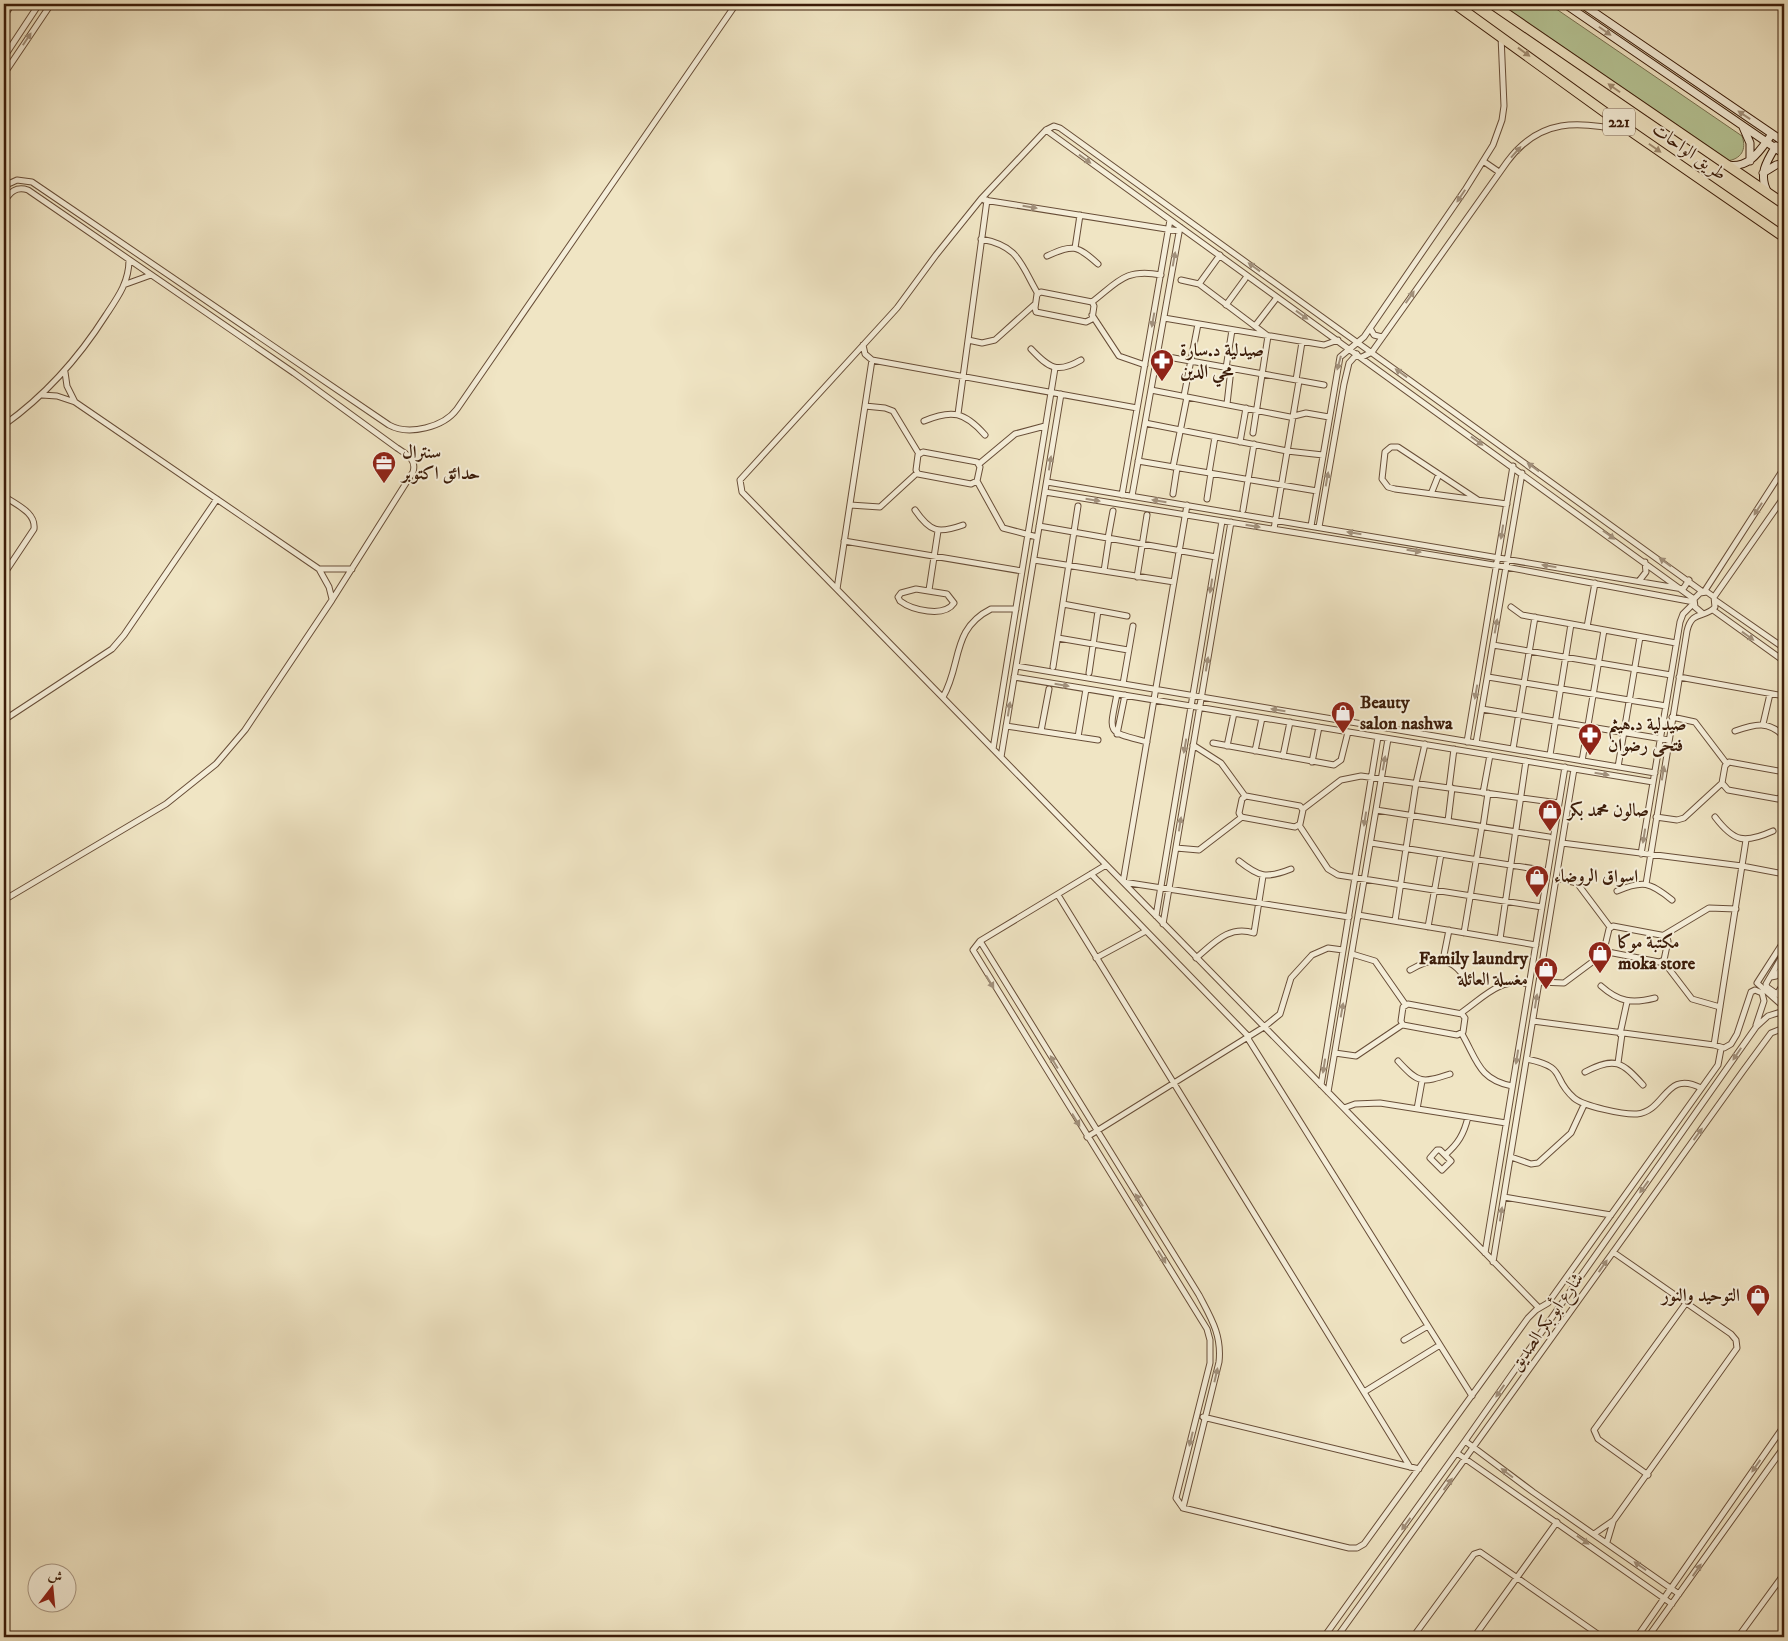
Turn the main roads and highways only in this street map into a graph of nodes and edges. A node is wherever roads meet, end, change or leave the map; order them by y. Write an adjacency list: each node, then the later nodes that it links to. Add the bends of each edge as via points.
1 (1455, 4): 4 (highway, طريق الواحات / 221, one-way to 4, via 1635,134)
2 (1492, 4): 3 (highway, طريق الواحات / 221, one-way to 2)
3 (1784, 204)
4 (1784, 236)

